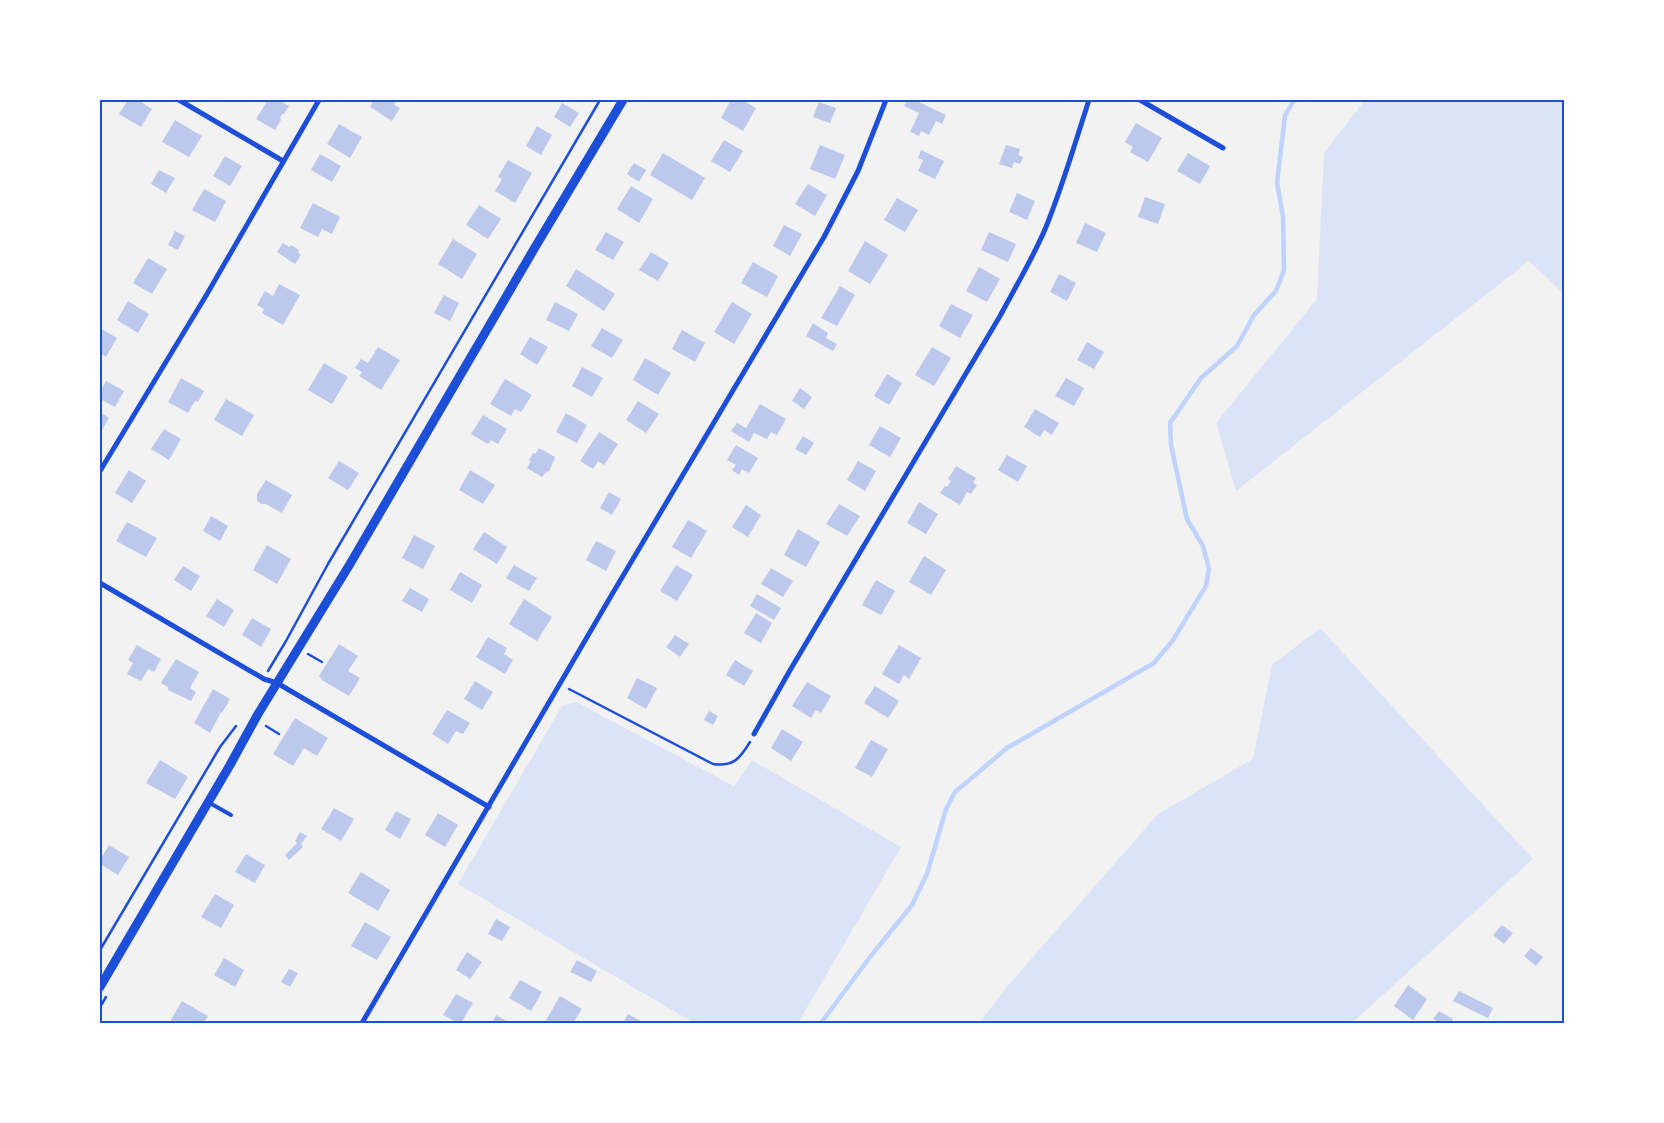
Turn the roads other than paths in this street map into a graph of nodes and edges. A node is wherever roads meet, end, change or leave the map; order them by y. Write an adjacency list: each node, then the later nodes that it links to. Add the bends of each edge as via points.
1 (178, 100): 8 (street)
2 (319, 100): 8 (street)
3 (623, 100): 11 (street)
4 (886, 100): 14 (street, via 858,171 824,237)
5 (1089, 100): 12 (street, via 1063,183 1028,263)
6 (1140, 100): 7 (street)
7 (1223, 148)
8 (283, 161): 9 (street, via 208,294)
9 (100, 470)
10 (100, 583): 11 (street, via 264,679)
11 (277, 683): 13 (street); 14 (street)
12 (754, 734)
13 (208, 802): 15 (lane); 16 (street)
14 (489, 807): 17 (street)
15 (231, 815)
16 (100, 987)
17 (362, 1023)

